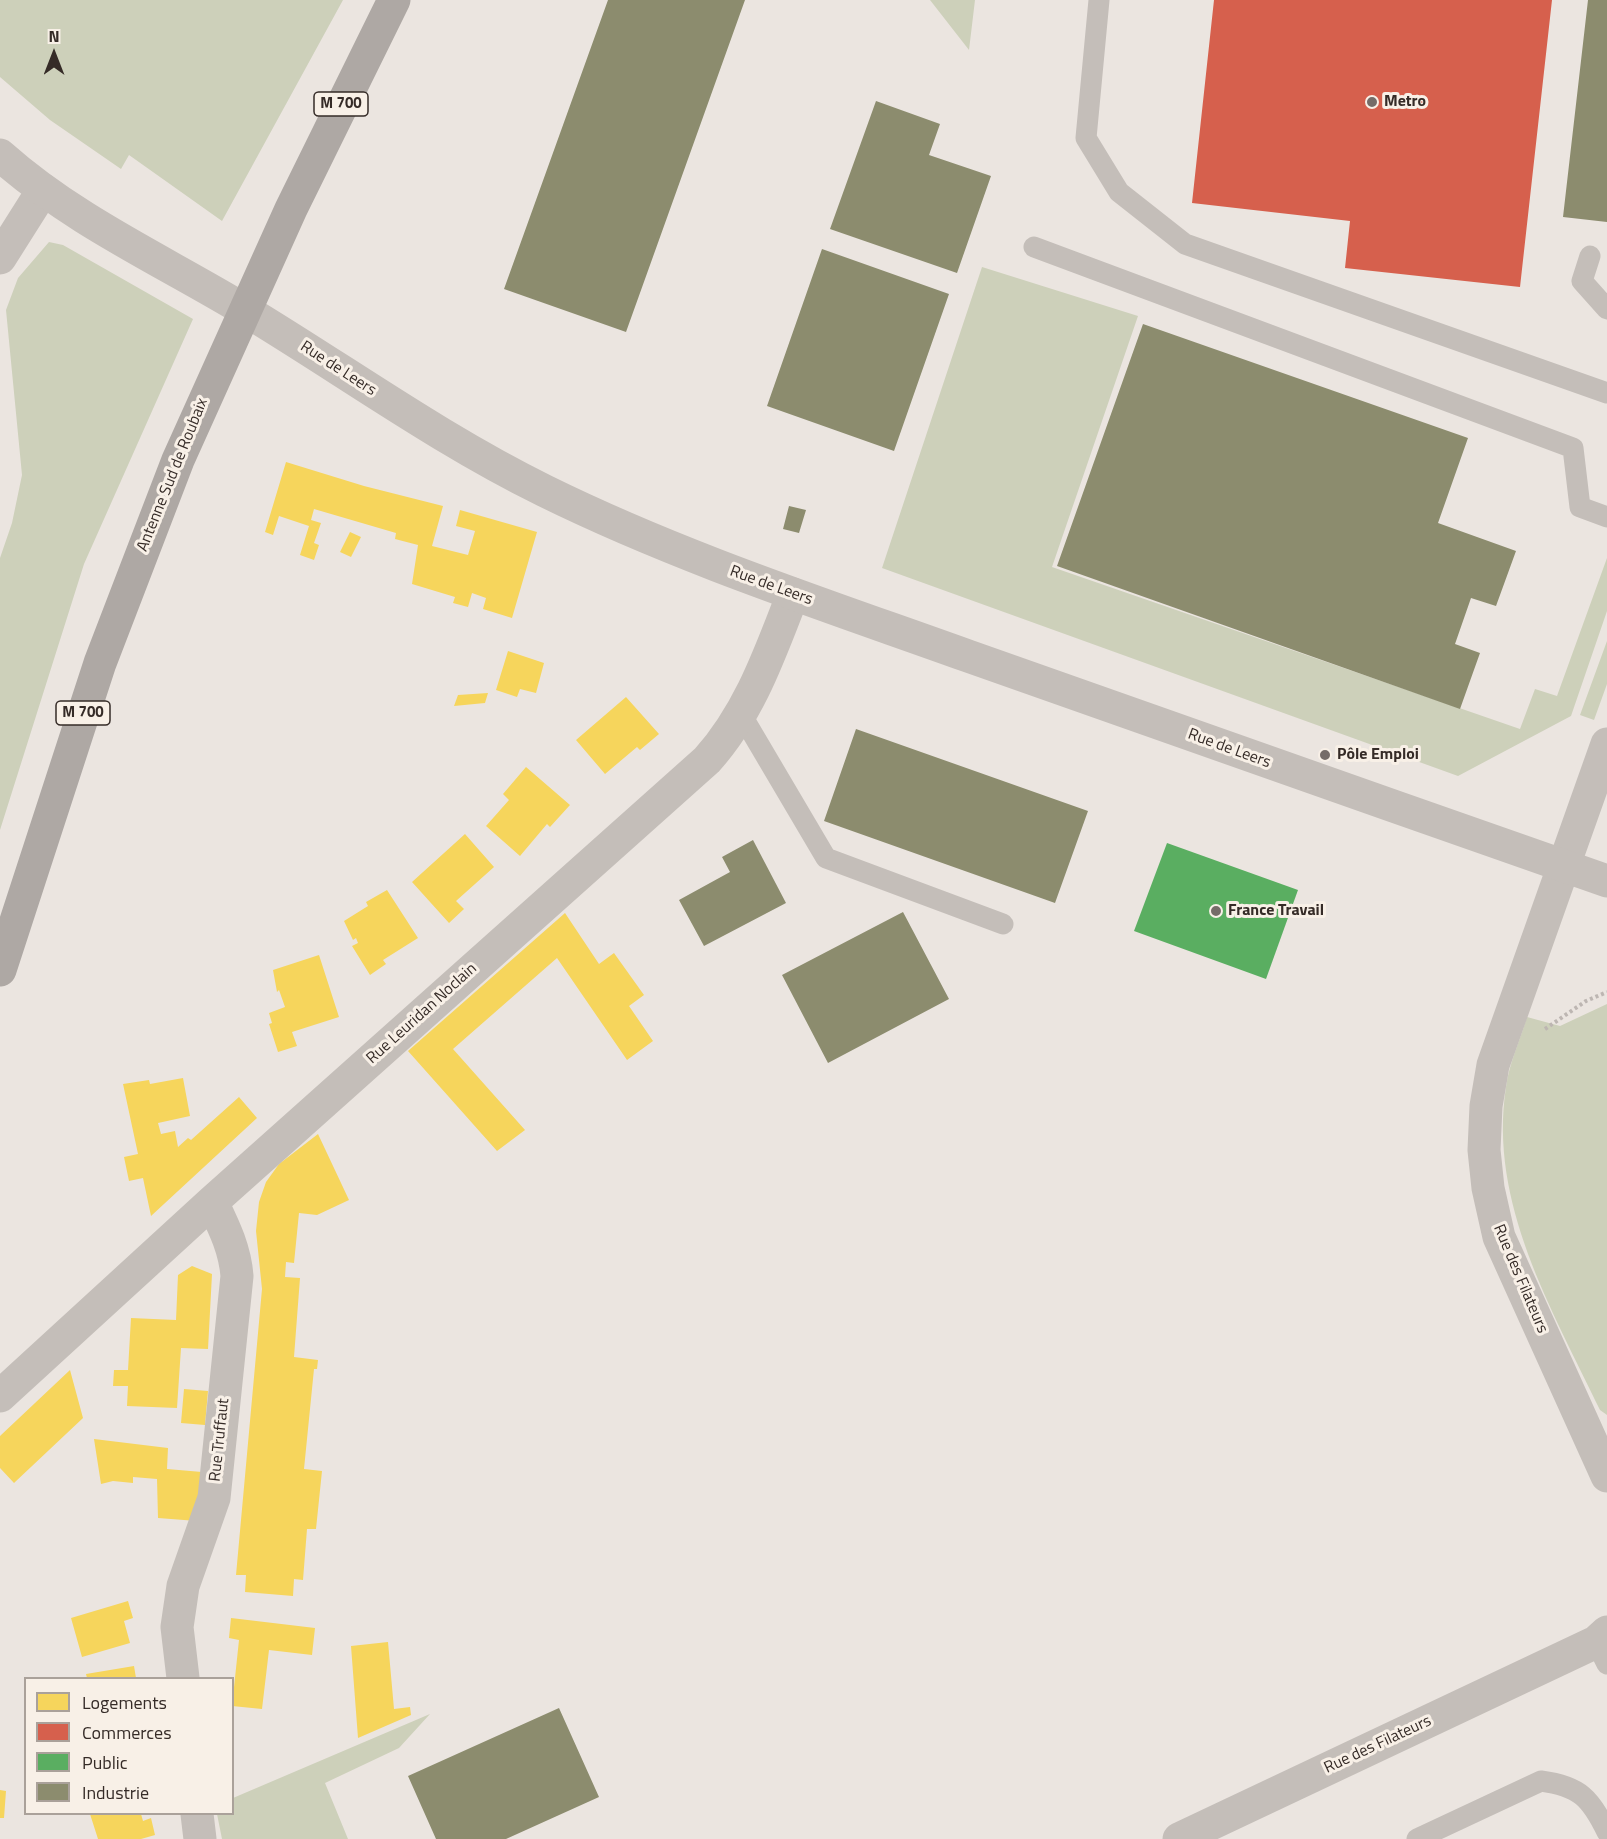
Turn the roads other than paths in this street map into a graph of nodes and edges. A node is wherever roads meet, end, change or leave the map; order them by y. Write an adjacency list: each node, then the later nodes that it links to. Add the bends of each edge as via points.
1 (394, 0): 17 (highway, Antenne Sud de Roubaix / M 700, via 291,208 178,460 100,663)
2 (1099, 0): 9 (lane, via 1086,138 1119,192 1185,244)
3 (0, 155): 4 (street, Rue de Leers)
4 (43, 190): 7 (street); 11 (street, Rue de Leers, via 96,226 251,314 493,464 594,514)
5 (1034, 247): 10 (lane, via 1573,448 1580,507)
6 (1590, 256): 8 (lane, via 1582,281)
7 (0, 258)
8 (1607, 309)
9 (1607, 393)
10 (1607, 517)
11 (793, 594): 12 (street, Rue Leuridan Noclain, via 768,660); 14 (street, Rue de Leers)
12 (741, 714): 16 (lane, via 826,858); 18 (street, Rue Leuridan Noclain, via 726,739 694,771)
13 (1607, 744): 14 (street, Rue des Filateurs)
14 (1564, 866): 15 (street, Rue de Leers); 20 (street, Rue des Filateurs, via 1493,1065 1484,1150 1499,1237)
15 (1607, 881)
16 (1003, 924)
17 (0, 970)
18 (212, 1202): 19 (street, Rue Leuridan Noclain); 22 (street, Rue Truffaut, via 230,1240 237,1276 213,1498 183,1586 177,1627)
19 (0, 1396)
20 (1607, 1476)
21 (1603, 1646): 26 (street, Rue des Filateurs)
22 (183, 1677)
23 (197, 1815): 25 (street)
24 (1607, 1832): 27 (lane, via 1593,1804 1563,1784 1541,1781)
25 (200, 1839)
26 (1179, 1839)
27 (1417, 1839)

